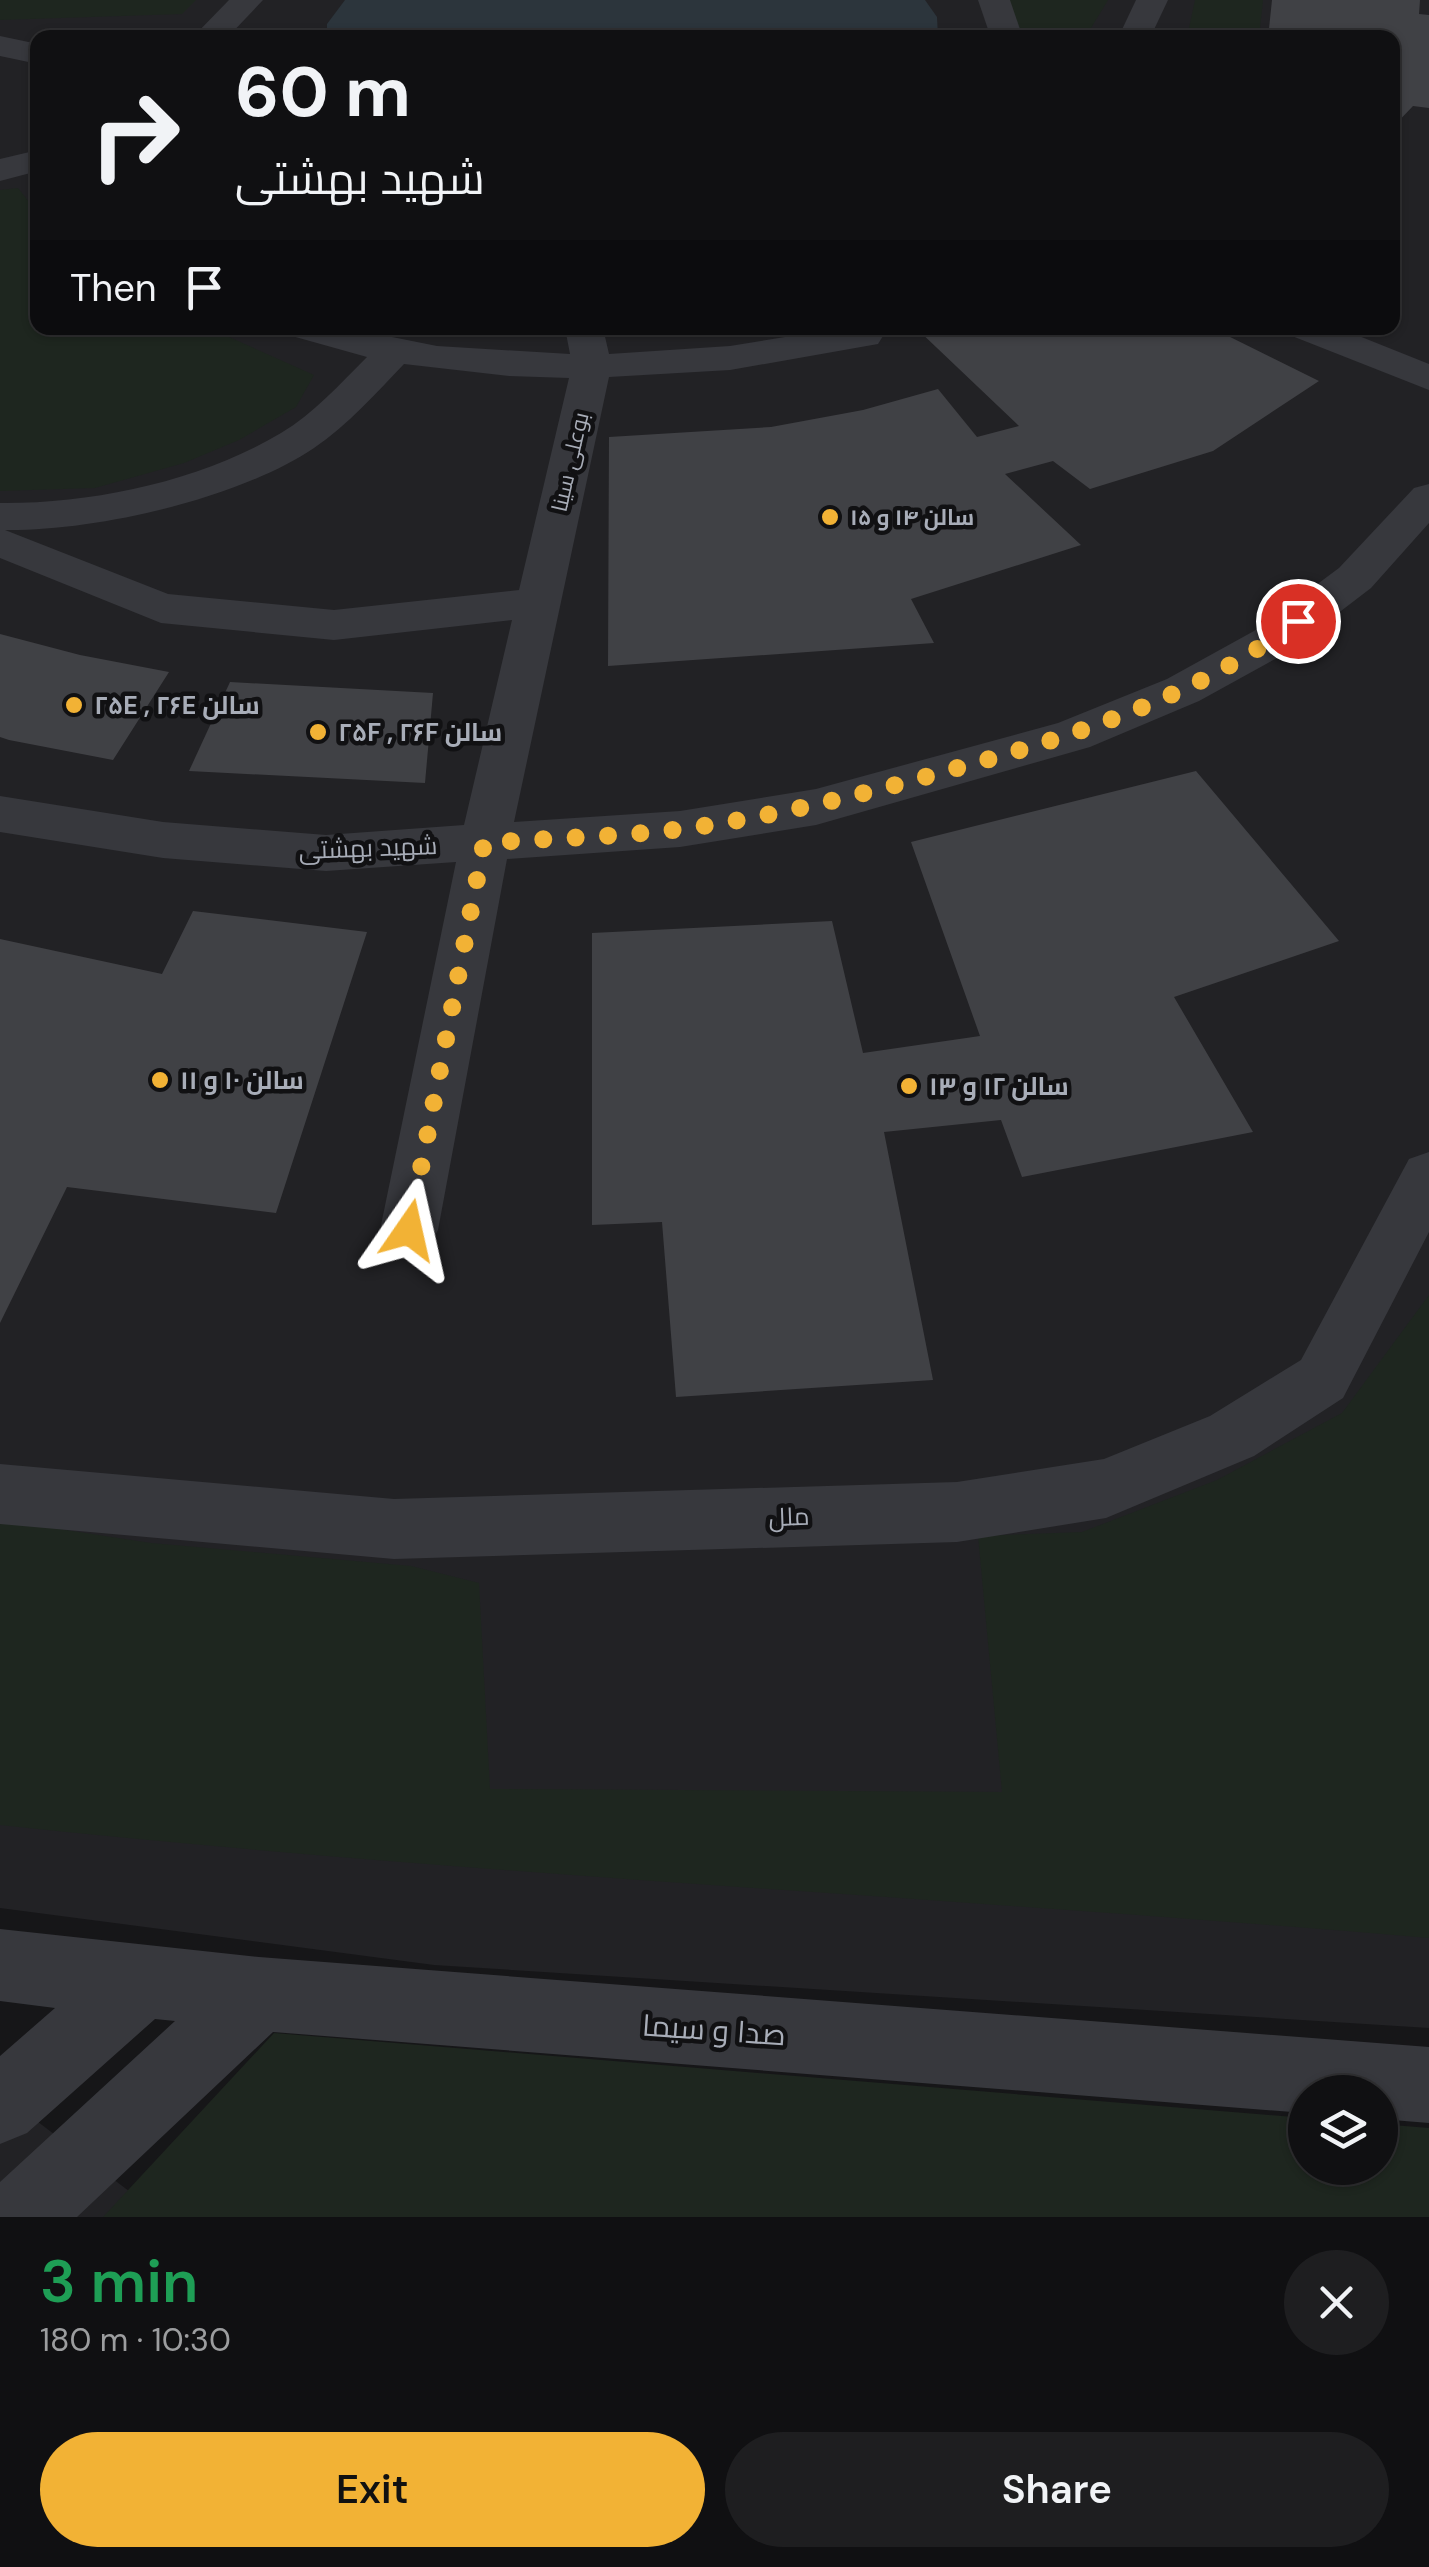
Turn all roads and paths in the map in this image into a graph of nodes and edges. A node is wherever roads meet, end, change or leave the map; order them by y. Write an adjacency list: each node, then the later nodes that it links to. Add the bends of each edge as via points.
1 (246, 0): 4 (lane)
2 (994, 0): 5 (lane)
3 (1152, 0): 6 (lane)
4 (216, 30)
5 (1004, 30)
6 (1138, 30)
7 (0, 46): 8 (lane)
8 (30, 54)
9 (30, 58): 10 (lane)
10 (0, 66)
11 (30, 162): 12 (lane)
12 (0, 170)
13 (330, 335): 17 (lane)
14 (863, 335): 16 (lane, via 789,351 652,364)
15 (1323, 335): 18 (lane)
16 (588, 346): 17 (lane); 22 (lane, بوعلی سینا)
17 (393, 353): 20 (lane, via 296,442 209,481 103,505)
18 (1429, 378)
19 (1429, 498): 24 (lane, شهید بهشتی, via 1356,578 1270,642 1183,690 1073,735 816,807 680,829)
20 (0, 516)
21 (0, 542): 22 (lane, via 161,608 334,625)
22 (538, 603): 24 (lane, بوعلی سینا)
23 (0, 814): 24 (lane, شهید بهشتی, via 163,840 326,853)
24 (484, 843): 26 (lane, بوعلی سینا)
25 (1429, 1176): 27 (lane, ملل, via 1322,1379 1232,1436 1106,1488 958,1512 394,1529)
26 (409, 1230)
27 (0, 1494)
28 (0, 1965): 29 (lane, صدا و سیما)
29 (141, 1982): 30 (lane, صدا و سیما); 32 (lane)
30 (259, 1994): 31 (lane, صدا و سیما); 33 (lane)
31 (1429, 2086)
32 (0, 2106)
33 (23, 2212)

